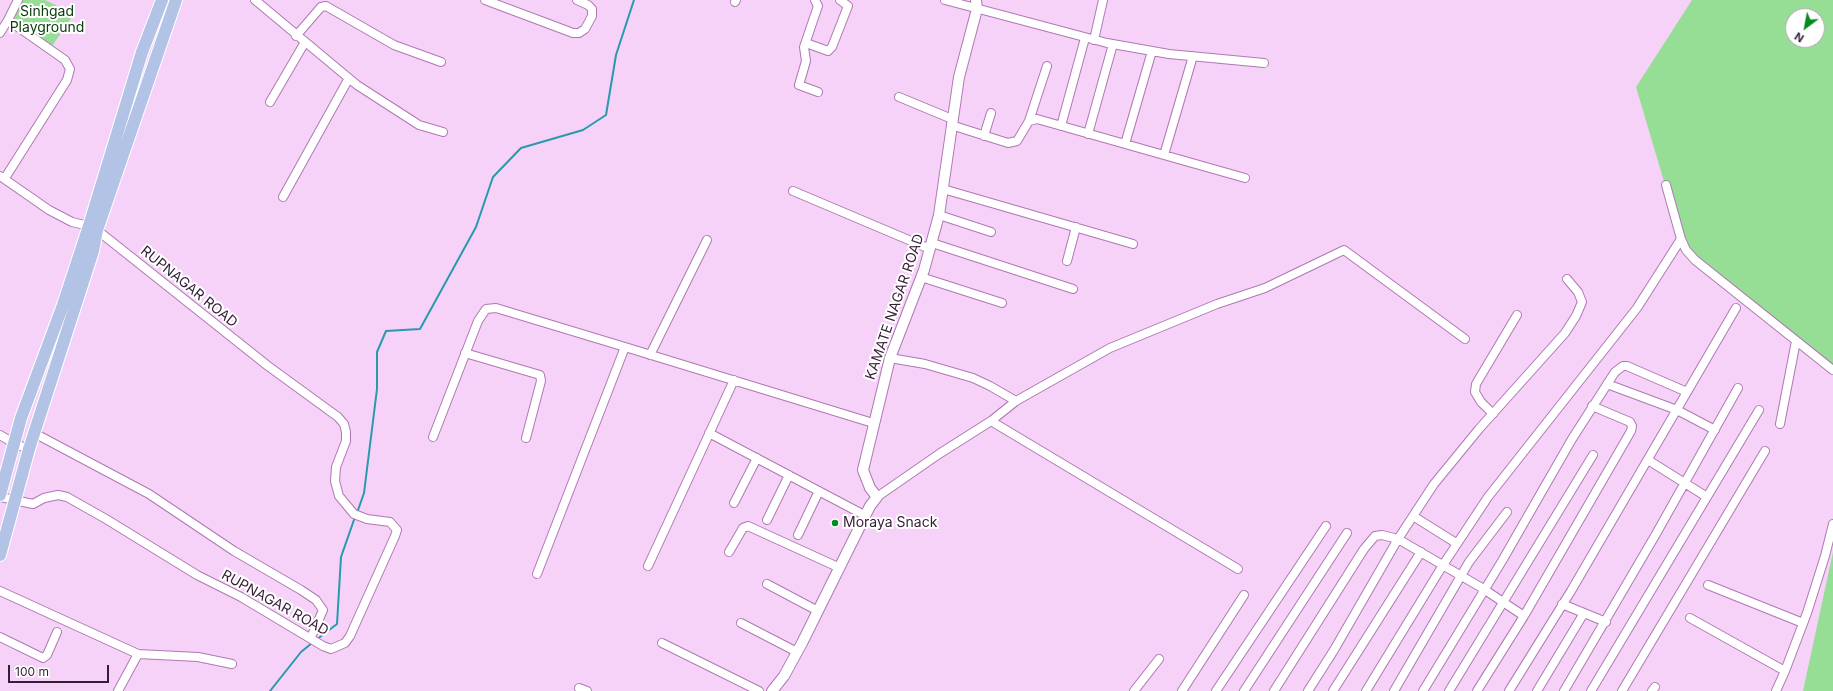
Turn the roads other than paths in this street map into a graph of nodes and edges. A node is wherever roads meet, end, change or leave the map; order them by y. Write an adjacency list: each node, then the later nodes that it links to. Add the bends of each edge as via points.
1 (18, 0): 12 (street)
2 (162, 0): 46 (main road, via 142,52)
3 (176, 0): 46 (main road)
4 (254, 0): 14 (street)
5 (485, 0): 6 (street, via 579,33 585,29 592,16 592,9)
6 (577, 0)
7 (815, 0): 18 (street, via 818,6)
8 (840, 0): 18 (street, via 848,6 832,47 828,51)
9 (945, 0): 11 (street)
10 (1103, 0): 16 (street)
11 (977, 5): 15 (street); 31 (street, KAMATE NAGAR ROAD, via 959,77)
12 (8, 20): 13 (street); 38 (street, via 64,60 70,69 67,80)
13 (0, 33)
14 (296, 36): 17 (street); 22 (street, via 321,7 326,6 394,45)
15 (1085, 38): 16 (street); 32 (street)
16 (1094, 40): 19 (street)
17 (305, 42): 25 (street); 28 (street)
18 (806, 43): 26 (street, via 806,61 799,85)
19 (1113, 44): 20 (street); 34 (street)
20 (1152, 51): 21 (street); 36 (street)
21 (1193, 56): 23 (street); 37 (street)
22 (441, 62)
23 (1264, 63)
24 (1047, 66): 30 (street)
25 (349, 78): 33 (street, via 396,112 419,125); 43 (street)
26 (818, 92)
27 (899, 97): 31 (street)
28 (270, 102)
29 (991, 113): 35 (street)
30 (1030, 121): 32 (street, via 1037,119); 35 (street, via 1017,141 1011,143)
31 (952, 122): 35 (street); 41 (street, KAMATE NAGAR ROAD)
32 (1061, 126): 34 (street)
33 (443, 132)
34 (1088, 134): 36 (street)
35 (984, 136)
36 (1125, 144): 37 (street)
37 (1164, 155): 39 (street)
38 (2, 177): 46 (street, via 49,210 72,222)
39 (1245, 178)
40 (1666, 185): 48 (street)
41 (943, 189): 44 (street, KAMATE NAGAR ROAD); 45 (street)
42 (793, 191): 51 (street)
43 (283, 197)
44 (939, 215): 47 (street); 51 (street, KAMATE NAGAR ROAD)
45 (1076, 227): 50 (street); 52 (street)
46 (93, 228): 79 (main road, via 93,251); 84 (main road, via 21,418); 132 (street, RUPNAGAR ROAD, via 344,424 346,437 336,467 335,481 339,496 357,515 390,522 397,530 345,643 331,649 319,644)
47 (991, 232)
48 (1681, 239): 60 (street, via 1694,260); 107 (street, via 1637,308 1508,470)
49 (708, 240): 63 (street)
50 (1133, 244)
51 (931, 246): 53 (street, KAMATE NAGAR ROAD); 55 (street)
52 (1067, 261)
53 (921, 276): 56 (street); 64 (street, KAMATE NAGAR ROAD)
54 (1567, 279): 74 (street, via 1578,292 1582,302 1576,316 1565,333)
55 (1073, 289)
56 (1002, 303)
57 (1736, 308): 69 (street)
58 (1516, 315): 74 (street, via 1476,384 1475,392)
59 (1465, 339): 70 (street, via 1344,250 1265,288 1217,304 1110,348)
60 (1796, 341): 65 (street); 77 (street)
61 (625, 347): 62 (street, via 492,308 486,309 482,314); 63 (street); 115 (street)
62 (465, 353): 82 (street); 83 (street, via 540,376 542,381)
63 (650, 355): 66 (street)
64 (890, 358): 70 (street, via 925,364 973,378); 76 (street, KAMATE NAGAR ROAD)
65 (1833, 370)
66 (734, 380): 76 (street); 80 (street)
67 (1607, 384): 69 (street, via 1619,368 1627,366); 71 (street); 72 (street)
68 (1738, 388): 78 (street)
69 (1687, 392): 72 (street)
70 (1016, 401): 75 (street)
71 (1592, 406): 119 (street); 126 (street, via 1630,422 1631,431)
72 (1677, 410): 78 (street); 89 (street)
73 (1759, 410): 95 (street)
74 (1493, 414): 100 (street, via 1434,484)
75 (991, 420): 94 (street); 114 (street)
76 (873, 424): 94 (street, KAMATE NAGAR ROAD, via 863,470 870,488)
77 (1780, 424)
78 (1715, 430): 91 (street)
79 (34, 433): 85 (main road); 132 (street, via 149,494 234,551 316,600 323,610)
80 (709, 433): 88 (street); 112 (street)
81 (0, 435): 84 (street)
82 (433, 437)
83 (526, 438)
84 (15, 444): 85 (street); 93 (main road)
85 (29, 449): 96 (main road)
86 (1765, 451): 161 (street)
87 (1593, 455): 122 (street)
88 (757, 458): 90 (street); 97 (street)
89 (1648, 460): 91 (street); 123 (street)
90 (789, 475): 92 (street); 101 (street)
91 (1686, 483): 95 (street); 128 (street)
92 (819, 491): 99 (street); 105 (street)
93 (0, 496): 96 (street, RUPNAGAR ROAD)
94 (877, 497): 99 (street)
95 (1707, 497): 160 (street)
96 (15, 501): 110 (main road); 132 (street, RUPNAGAR ROAD, via 33,504 58,495 67,497 197,575)
97 (734, 503)
98 (1507, 512): 116 (street, via 1469,562)
99 (866, 516): 113 (street)
100 (1413, 516): 106 (street); 107 (street)
101 (767, 520)
102 (1833, 524): 130 (street)
103 (1326, 526): 147 (street)
104 (1347, 533): 148 (street)
105 (798, 535)
106 (1398, 539): 109 (street); 149 (street, via 1382,535 1375,536 1370,541); 150 (street)
107 (1456, 543): 111 (street)
108 (729, 552): 113 (street, via 743,528 748,526)
109 (1421, 552): 111 (street); 151 (street)
110 (0, 555)
111 (1443, 565): 116 (street); 152 (street)
112 (648, 566)
113 (840, 568): 124 (street)
114 (1238, 569)
115 (537, 574)
116 (1462, 576): 119 (street); 153 (street)
117 (768, 584): 124 (street)
118 (1708, 585): 130 (street)
119 (1485, 590): 122 (street); 154 (street)
120 (0, 591): 136 (street)
121 (1244, 595): 146 (street)
122 (1503, 602): 126 (street); 155 (street)
123 (1562, 604): 125 (street); 157 (street)
124 (818, 611): 135 (street)
125 (1584, 613): 128 (street); 158 (street)
126 (1524, 616): 156 (street)
127 (1690, 618): 139 (street)
128 (1606, 622): 159 (street)
129 (741, 623): 135 (street)
130 (1803, 623): 139 (street)
131 (57, 632): 133 (street, via 47,655 43,658)
132 (312, 636)
133 (0, 637)
134 (662, 643): 143 (street)
135 (797, 652): 144 (street, via 784,676)
136 (138, 654): 138 (street, via 198,657); 141 (street)
137 (1159, 660): 145 (street)
138 (232, 664)
139 (1785, 671): 162 (street)
140 (579, 688): 142 (street)
141 (118, 691)
142 (587, 691)
143 (760, 691)
144 (772, 691)
145 (1134, 691)
146 (1182, 691)
147 (1216, 691)
148 (1244, 691)
149 (1274, 691)
150 (1308, 691)
151 (1333, 691)
152 (1366, 691)
153 (1394, 691)
154 (1423, 691)
155 (1449, 691)
156 (1477, 691)
157 (1508, 691)
158 (1537, 691)
159 (1564, 691)
160 (1591, 691)
161 (1622, 691)
162 (1776, 691)

